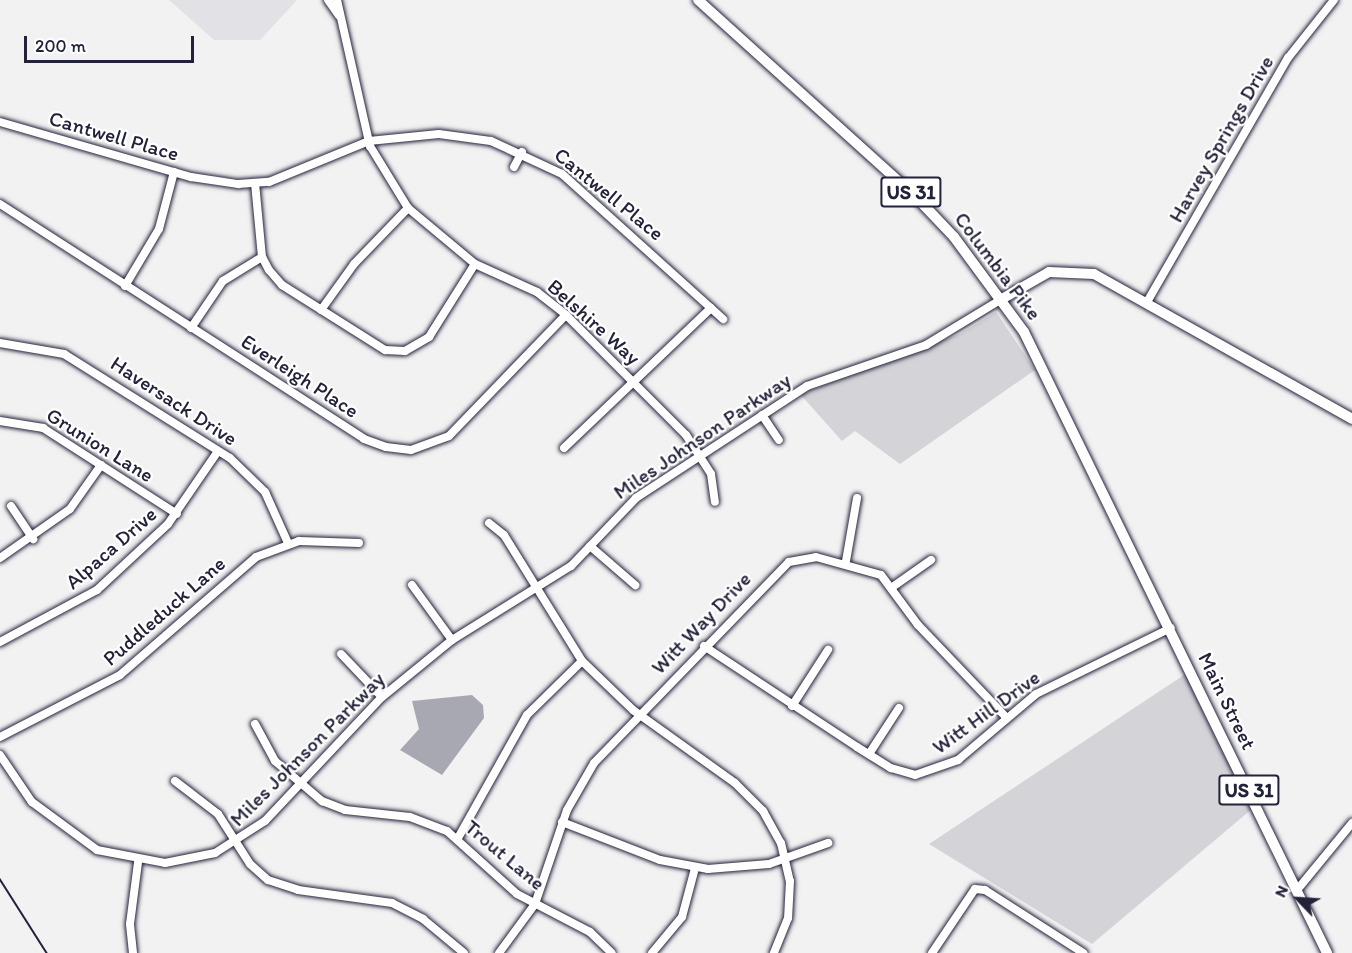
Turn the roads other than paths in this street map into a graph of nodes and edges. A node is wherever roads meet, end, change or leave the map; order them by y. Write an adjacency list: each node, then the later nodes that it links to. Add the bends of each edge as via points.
1 (328, 0): 5 (street, Belshire Way)
2 (337, 0): 5 (street, Belshire Way)
3 (698, 0): 17 (main road, Columbia Pike / US 31, via 917,198)
4 (1334, 0): 18 (street, Harvey Springs Drive, via 1288,58)
5 (341, 18): 7 (street, Belshire Way)
6 (0, 122): 10 (street, Cantwell Place)
7 (369, 141): 8 (street, Cantwell Place, via 439,134 491,141); 11 (street, Cantwell Place); 13 (street, Belshire Way)
8 (522, 153): 9 (street); 19 (street, Cantwell Place, via 581,189)
9 (514, 167)
10 (174, 172): 11 (street, Cantwell Place); 16 (street, via 159,229)
11 (255, 183): 14 (street)
12 (0, 204): 16 (street, Everleigh Place)
13 (408, 208): 15 (street, Belshire Way); 20 (street, via 354,264)
14 (262, 257): 20 (street, via 282,285); 23 (street, via 223,281)
15 (475, 264): 20 (street, via 440,325 415,348 385,350); 21 (street, Belshire Way, via 537,292)
16 (125, 286): 23 (street, Everleigh Place)
17 (1000, 300): 18 (main road, via 1035,277 1074,270); 26 (street, Miles Johnson Parkway, via 926,345 807,386); 50 (main road, Columbia Pike / US 31, via 1024,332)
18 (1148, 302): 27 (main road)
19 (711, 308): 22 (street, Cantwell Place); 25 (street)
20 (321, 310)
21 (566, 315): 23 (street, Everleigh Place, via 449,436 411,450 364,439); 25 (street, Belshire Way)
22 (723, 319)
23 (191, 328)
24 (0, 343): 31 (street, Haversack Drive, via 64,354)
25 (630, 379): 30 (street); 32 (street, Belshire Way)
26 (762, 415): 29 (street); 32 (street, Miles Johnson Parkway)
27 (1352, 419)
28 (0, 422): 33 (street, Grunion Lane, via 38,426)
29 (779, 440)
30 (564, 447)
31 (218, 451): 37 (street, Alpaca Drive); 40 (street, Haversack Drive, via 259,484)
32 (701, 456): 35 (street, Belshire Way, via 716,485); 42 (street, Miles Johnson Parkway, via 636,498)
33 (101, 465): 37 (street, Grunion Lane); 39 (street, via 70,509)
34 (857, 498): 45 (street)
35 (715, 502)
36 (11, 506): 39 (street)
37 (177, 514): 52 (street, Alpaca Drive, via 97,590)
38 (489, 523): 49 (street, via 504,535)
39 (33, 539): 43 (street)
40 (288, 543): 41 (street, Puddleduck Lane); 63 (street, Puddleduck Lane, via 247,563 120,675)
41 (359, 543)
42 (590, 546): 47 (street); 49 (street, Miles Johnson Parkway)
43 (0, 558)
44 (931, 560): 48 (street)
45 (846, 561): 48 (street, Witt Way Drive, via 876,572); 53 (street, Witt Way Drive, via 810,556 789,562)
46 (412, 585): 51 (street)
47 (634, 585)
48 (891, 588): 61 (street, Witt Way Drive, via 918,626)
49 (534, 590): 51 (street, Miles Johnson Parkway); 56 (street)
50 (1171, 628): 61 (street, Witt Hill Drive, via 1042,691); 76 (main road, Main Street / US 31)
51 (452, 640): 57 (street, Miles Johnson Parkway)
52 (0, 642)
53 (705, 646): 58 (street, Witt Hill Drive); 60 (street, Witt Way Drive)
54 (828, 650): 58 (street)
55 (341, 654): 57 (street)
56 (582, 661): 60 (street); 70 (street, via 521,724)
57 (381, 697): 67 (street, Miles Johnson Parkway)
58 (792, 706): 64 (street, Witt Hill Drive)
59 (899, 708): 64 (street)
60 (638, 714): 68 (street, Witt Way Drive, via 594,763); 73 (street, via 735,783 763,811)
61 (1006, 717): 64 (street, Witt Hill Drive, via 958,760 939,770 905,773)
62 (255, 724): 67 (street, Trout Lane, via 268,752)
63 (0, 737)
64 (869, 754)
65 (0, 755): 74 (street, Miles Johnson Parkway, via 32,802 60,828 97,850)
66 (175, 781): 71 (street, via 218,814)
67 (300, 783): 70 (street, Trout Lane, via 338,808 410,817); 71 (street, Miles Johnson Parkway)
68 (562, 822): 75 (street); 77 (street, Witt Way Drive)
69 (1352, 823): 76 (street)
70 (458, 838): 77 (street, Trout Lane)
71 (237, 842): 74 (street, Miles Johnson Parkway, via 179,862); 79 (street, via 268,880 298,890 392,903 423,919)
72 (828, 843): 73 (street)
73 (786, 859): 75 (street, via 742,868); 83 (street, via 790,907)
74 (138, 862): 78 (street, via 130,924)
75 (695, 867): 82 (street, via 682,916)
76 (1297, 890): 86 (main road, Main Street / US 31)
77 (535, 904): 80 (street, Witt Way Drive); 81 (street, Trout Lane, via 590,932)
78 (133, 953)
79 (464, 953)
80 (499, 953)
81 (612, 953)
82 (652, 953)
83 (774, 953)
84 (932, 953): 85 (street, via 961,903 978,889)
85 (1083, 953)
86 (1327, 953)

